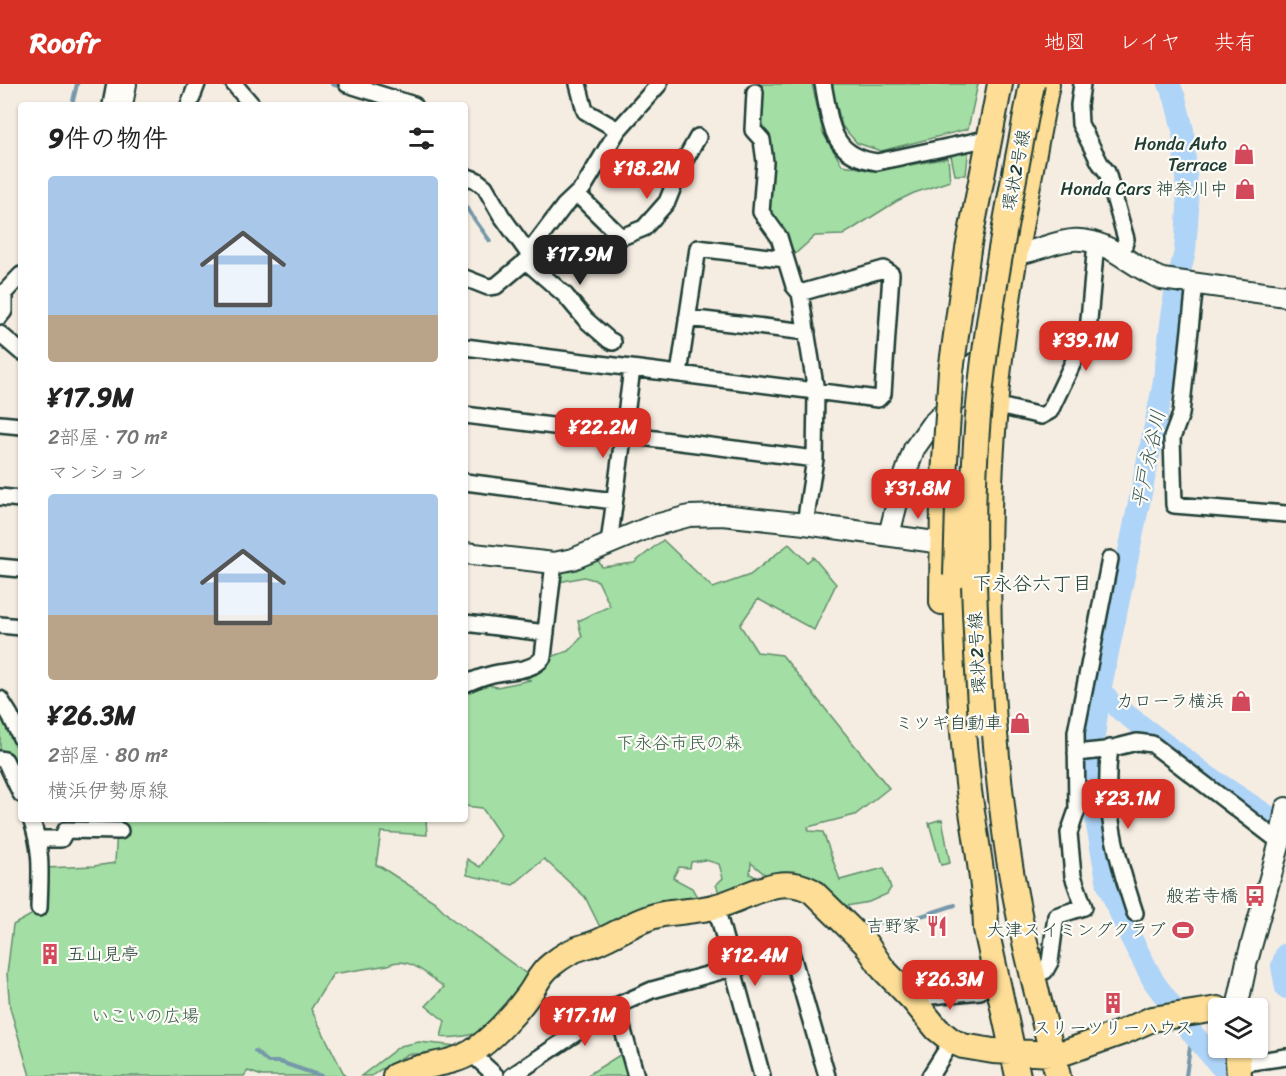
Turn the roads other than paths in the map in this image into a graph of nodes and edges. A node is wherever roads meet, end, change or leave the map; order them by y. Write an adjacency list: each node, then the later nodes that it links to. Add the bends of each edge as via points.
1 (115, 84): 15 (street)
2 (126, 84): 16 (street)
3 (197, 84): 17 (street)
4 (234, 84): 18 (street)
5 (347, 84): 19 (street)
6 (578, 84): 20 (street, via 585,111)
7 (659, 84): 20 (street)
8 (823, 84): 22 (street, via 837,140 862,160 877,162)
9 (1000, 84): 22 (main road)
10 (1015, 84): 85 (main road, 環状2号線, bridge, via 969,351 956,576 962,727)
11 (1032, 84): 98 (main road, 環状2号線, bridge, via 989,327 975,460 974,618 981,724 997,859 1029,1024)
12 (1047, 84): 26 (main road)
13 (1082, 84): 27 (street, via 1080,124 1107,172 1126,239)
14 (755, 92): 29 (street, via 753,130 762,140 765,162 761,212 779,237)
15 (112, 102)
16 (123, 102)
17 (190, 102)
18 (249, 102)
19 (404, 102)
20 (618, 130): 24 (street)
21 (698, 137): 24 (street, via 667,202 644,228 624,236 618,234)
22 (990, 138): 59 (main road, bridge, via 968,249 951,371)
23 (468, 177): 28 (street, via 484,187)
24 (577, 194): 28 (street, via 564,206)
25 (1096, 243): 26 (street, via 1070,240); 27 (street); 45 (street, via 1088,331 1050,411 1041,416)
26 (1015, 254): 45 (main road); 57 (street, via 991,265 986,273 969,388 931,425 914,449)
27 (1121, 256): 32 (street, via 1151,275)
28 (528, 258): 31 (street, via 496,286); 39 (street, via 586,320)
29 (785, 259): 33 (street); 36 (street, via 698,248)
30 (18, 278): 35 (street, via 4,293 4,311)
31 (468, 279)
32 (1184, 281): 34 (street); 55 (street, via 1181,414 1173,438 1174,505)
33 (800, 293): 37 (street); 44 (street, via 884,269 891,274 883,394 878,399)
34 (1286, 296)
35 (0, 316)
36 (687, 318): 37 (street); 43 (street)
37 (807, 332): 44 (street)
38 (0, 334): 41 (street)
39 (614, 342)
40 (468, 346): 42 (street)
41 (18, 349)
42 (632, 369): 43 (street); 49 (street)
43 (679, 374): 44 (street)
44 (816, 392): 50 (street)
45 (995, 405): 87 (main road, via 988,524 993,708 1003,816)
46 (468, 415): 49 (street)
47 (0, 424): 48 (street)
48 (18, 426)
49 (623, 435): 50 (street); 54 (street)
50 (815, 459): 56 (street)
51 (468, 482): 54 (street)
52 (0, 497): 53 (street)
53 (18, 499)
54 (614, 501): 58 (street, via 610,536)
55 (1286, 514)
56 (805, 524): 57 (street); 58 (street, via 722,515 689,516)
57 (889, 535): 59 (street)
58 (614, 542): 62 (street)
59 (942, 543): 85 (main road, via 945,698 953,777 966,861 976,906)
60 (468, 553): 62 (street)
61 (1110, 559): 73 (street, via 1076,732)
62 (554, 563): 68 (street)
63 (0, 567): 64 (street)
64 (18, 569)
65 (468, 623): 68 (street)
66 (0, 625): 67 (street)
67 (18, 627)
68 (546, 633): 69 (street, via 539,663)
69 (468, 683)
70 (0, 699): 71 (street)
71 (18, 732)
72 (1108, 749): 73 (street); 81 (street, via 1137,742 1152,744); 84 (street, via 1110,816 1120,868)
73 (1076, 753): 87 (street, via 1077,810 1069,833 1073,876 1084,907 1056,916 1050,962 1045,971)
74 (0, 759): 75 (street, via 5,760)
75 (18, 788)
76 (1285, 812): 81 (street)
77 (32, 822): 80 (street)
78 (73, 825): 79 (street); 80 (street, via 62,839)
79 (120, 831)
80 (38, 839): 83 (street)
81 (1281, 839): 89 (street, via 1246,961)
82 (716, 907): 86 (street); 90 (main road, via 758,889 802,885 866,944 883,969); 95 (main road, via 643,920 564,955 538,977 528,997)
83 (39, 908)
84 (1135, 913)
85 (986, 929): 94 (main road, 環状2号線)
86 (733, 968): 91 (street, via 652,990); 103 (street); 104 (street, via 791,952)
87 (1031, 974): 98 (main road)
88 (980, 991): 90 (street)
89 (1240, 998)
90 (914, 1001): 93 (main road)
91 (616, 1006): 101 (street); 102 (street)
92 (1207, 1011): 98 (main road, via 1152,1019 1066,1052)
93 (952, 1041): 94 (main road); 105 (street)
94 (1012, 1052): 98 (main road); 106 (main road, 環状2号線)
95 (471, 1053): 99 (main road); 100 (street)
96 (1286, 1057): 97 (street)
97 (1238, 1063)
98 (1048, 1065)
99 (395, 1076)
100 (496, 1076)
101 (512, 1076)
102 (636, 1076)
103 (762, 1076)
104 (827, 1076)
105 (930, 1076)
106 (1018, 1076)

